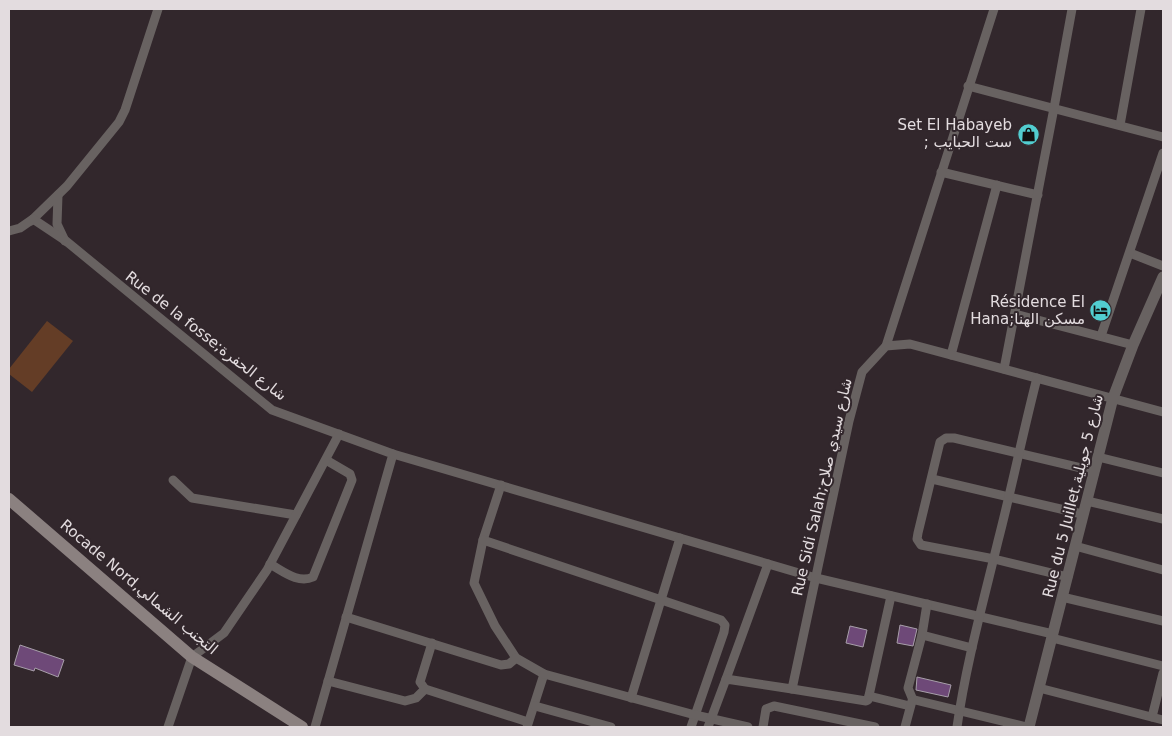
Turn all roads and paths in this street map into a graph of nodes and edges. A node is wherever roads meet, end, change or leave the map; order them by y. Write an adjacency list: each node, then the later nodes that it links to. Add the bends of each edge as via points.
1 (158, 9): 13 (street, via 125,110)
2 (994, 9): 5 (street)
3 (1072, 9): 6 (street)
4 (1141, 9): 7 (street)
5 (968, 86): 6 (street); 10 (street)
6 (1054, 108): 7 (street); 12 (street)
7 (1120, 125): 8 (street)
8 (1163, 137)
9 (1163, 153): 17 (street)
10 (941, 172): 11 (street); 23 (street)
11 (997, 185): 12 (street); 24 (street)
12 (1038, 195): 20 (street)
13 (58, 196): 14 (street); 16 (street, Rue de la fosse;شارع الحفرة, via 57,224)
14 (31, 221): 15 (street); 16 (street, Rue de la fosse;شارع الحفرة, via 33,219)
15 (9, 231)
16 (66, 241): 29 (street, Rue de la fosse;شارع الحفرة, via 272,410)
17 (1130, 253): 18 (street); 21 (street)
18 (1163, 266)
19 (1163, 277): 22 (street, Rue du 5 Juillet,شارع 5 جويلية)
20 (1015, 314): 21 (street); 25 (street)
21 (1101, 336): 22 (street)
22 (1133, 345): 27 (street, Rue du 5 Juillet,شارع 5 جويلية)
23 (886, 346): 24 (street, via 910,344); 53 (street, Rue Sidi Salah;شارع سيدي صلاح, via 862,372)
24 (951, 355): 25 (street)
25 (1004, 369): 26 (street)
26 (1037, 378): 27 (street); 30 (street)
27 (1113, 398): 28 (street); 32 (street, Rue du 5 Juillet,شارع 5 جويلية)
28 (1163, 412)
29 (339, 434): 31 (street, Rue de la fosse;شارع الحفرة); 33 (street)
30 (1018, 453): 34 (street); 36 (street, via 946,438 940,442); 39 (street)
31 (393, 454): 38 (street, Rue de la fosse;شارع الحفرة); 58 (street)
32 (1098, 457): 34 (street, Rue du 5 Juillet,شارع 5 جويلية); 35 (street)
33 (326, 460): 43 (street); 49 (street, via 350,474 352,480 313,577 299,580)
34 (1094, 471): 41 (street, Rue du 5 Juillet,شارع 5 جويلية)
35 (1163, 473)
36 (932, 479): 39 (street); 48 (street, via 917,539 922,545)
37 (173, 480): 43 (street, via 192,498)
38 (501, 485): 45 (street, Rue de la fosse;شارع الحفرة); 46 (street)
39 (1009, 498): 42 (street); 48 (street)
40 (9, 499): 65 (main road, Rocade Nord,التجنب الشمالي)
41 (1086, 501): 42 (street, Rue du 5 Juillet,شارع 5 جويلية); 44 (street)
42 (1082, 514): 47 (street, Rue du 5 Juillet,شارع 5 جويلية)
43 (296, 515): 49 (street)
44 (1163, 519)
45 (680, 538): 50 (street, Rue de la fosse;شارع الحفرة); 56 (street)
46 (483, 540): 56 (street); 66 (street, via 474,583 495,626)
47 (1075, 546): 51 (street); 52 (street, Rue du 5 Juillet,شارع 5 جويلية)
48 (994, 559): 52 (street); 59 (street)
49 (270, 564): 65 (street, via 224,633)
50 (768, 564): 53 (street, Rue de la fosse;شارع الحفرة); 70 (street)
51 (1163, 570)
52 (1068, 577): 55 (street, Rue du 5 Juillet,شارع 5 جويلية)
53 (816, 578): 54 (street, Rue de la fosse;شارع الحفرة); 74 (street, Rue Sidi Salah;شارع سيدي صلاح)
54 (891, 596): 57 (street, Rue de la fosse;شارع الحفرة); 75 (street)
55 (1062, 597): 60 (street); 62 (street, Rue du 5 Juillet,شارع 5 جويلية)
56 (661, 600): 76 (street); 80 (street, via 721,620 725,625)
57 (927, 604): 59 (street, Rue de la fosse;شارع الحفرة); 61 (street)
58 (346, 617): 63 (street); 71 (street)
59 (978, 617): 62 (street, Rue de la fosse;شارع الحفرة); 64 (street)
60 (1163, 621)
61 (922, 635): 64 (street); 77 (street, via 908,688)
62 (1052, 636): 67 (street, Rue de la fosse;شارع الحفرة); 72 (street, Rue du 5 Juillet,شارع 5 جويلية)
63 (432, 643): 66 (street, via 501,665); 73 (street, via 421,674 420,682)
64 (972, 648): 79 (street)
65 (192, 657): 85 (street); 86 (main road, Rocade Nord,التجنب الشمالي)
66 (516, 658): 69 (street)
67 (1163, 666)
68 (1163, 673): 81 (street)
69 (544, 674): 76 (street); 78 (street)
70 (726, 679): 74 (street); 83 (street)
71 (328, 681): 73 (street, via 405,701 416,698); 87 (street)
72 (1039, 688): 81 (street); 95 (street, Rue du 5 Juillet,شارع 5 جويلية)
73 (425, 689): 84 (street)
74 (792, 689): 75 (street, via 866,701)
75 (869, 696): 77 (street)
76 (631, 698): 80 (street)
77 (911, 703): 79 (street); 93 (street)
78 (534, 706): 84 (street); 88 (street)
79 (959, 711): 94 (street); 95 (street)
80 (695, 715): 83 (street); 89 (street)
81 (1152, 717): 82 (street)
82 (1163, 720)
83 (709, 723): 90 (street)
84 (528, 725)
85 (168, 727)
86 (302, 727)
87 (315, 727)
88 (611, 727)
89 (691, 727)
90 (748, 727)
91 (763, 727): 92 (street, via 766,709 774,706)
92 (875, 727)
93 (905, 727)
94 (957, 727)
95 (1028, 727)

